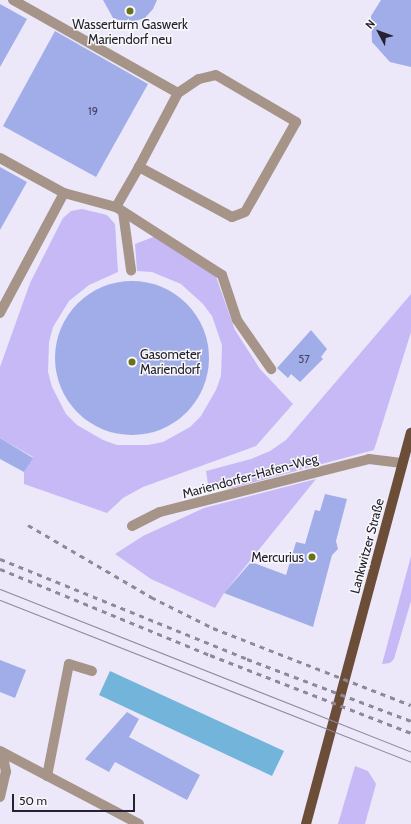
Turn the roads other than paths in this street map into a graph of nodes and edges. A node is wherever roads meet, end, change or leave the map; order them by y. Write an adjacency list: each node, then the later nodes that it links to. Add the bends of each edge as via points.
1 (13, 0): 2 (street)
2 (178, 93): 4 (street); 4 (street, via 200,79 216,75 296,122 245,212 238,216 226,216)
3 (0, 158): 5 (street)
4 (139, 167): 6 (street)
5 (64, 193): 6 (street); 8 (street)
6 (120, 209): 7 (street); 9 (street, via 222,275 236,320)
7 (131, 270)
8 (0, 312)
9 (271, 369)
10 (411, 433): 11 (main road, Lankwitzer Straße)
11 (402, 463): 12 (street, Mariendorfer-Hafen-Weg, via 369,458 160,512); 18 (main road, Lankwitzer Straße)
12 (132, 526)
13 (92, 671): 15 (street, via 68,664)
14 (1, 751): 15 (street); 16 (street, via 6,772)
15 (46, 776): 17 (street)
16 (0, 797)
17 (139, 824)
18 (306, 824)

